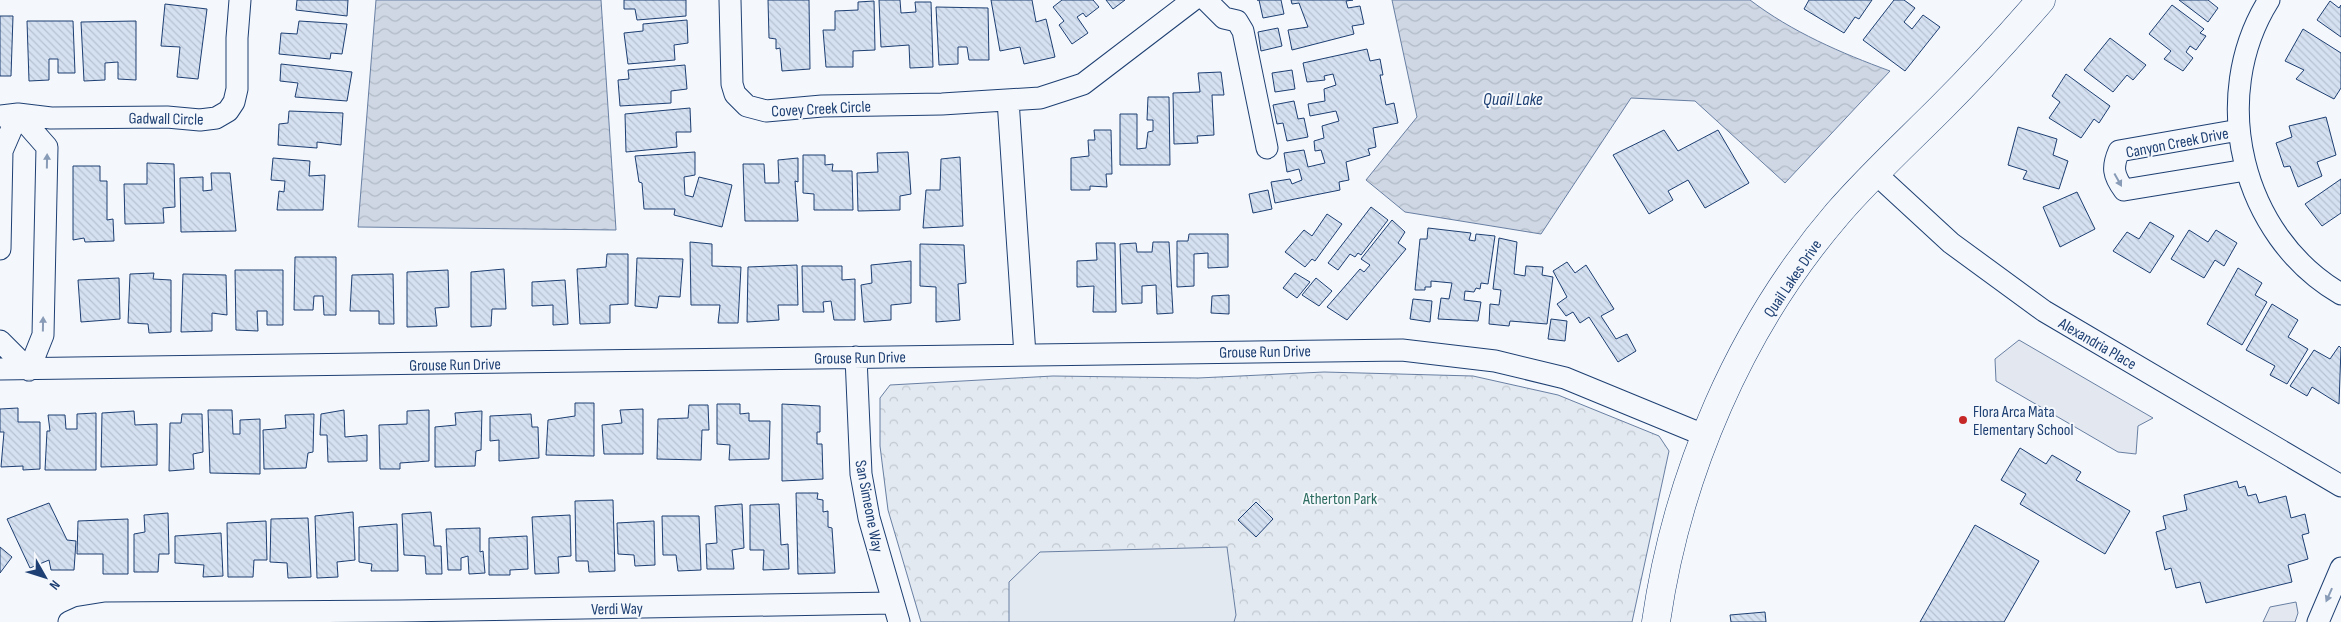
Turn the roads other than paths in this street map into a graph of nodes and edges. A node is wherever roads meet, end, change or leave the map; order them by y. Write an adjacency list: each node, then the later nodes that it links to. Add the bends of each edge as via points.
1 (240, 0): 8 (street, Gadwall Circle, via 238,89 228,111 216,118)
2 (730, 0): 7 (street, Covey Creek Circle, via 732,84 735,94 755,110)
3 (1193, 0): 7 (street, Covey Creek Circle, via 1083,84 1040,98)
4 (1206, 0): 10 (street, via 1224,18 1237,21 1243,31)
5 (2041, 0): 12 (main road, Quail Lakes Drive, via 1961,88)
6 (2270, 0): 9 (street, via 2259,16 2242,76 2237,112)
7 (1008, 100): 16 (street)
8 (9, 115): 13 (street, via 2,151); 19 (street, one-way to 8, via 43,335 47,147)
9 (2239, 130): 11 (street, Canyon Creek Drive); 11 (street, Canyon Creek Drive, one-way to 11, via 2119,151 2113,170 2124,190)
10 (1268, 148)
11 (2246, 170): 14 (street, Canyon Creek Drive, via 2258,202 2281,239 2315,276)
12 (1875, 173): 20 (main road, Quail Lakes Drive, via 1812,247 1768,310 1733,374); 21 (street, Alexandria Place, via 1951,243 2044,311)
13 (0, 249)
14 (2341, 294)
15 (0, 341): 19 (street)
16 (1025, 355): 17 (street, Grouse Run Drive); 20 (street, Grouse Run Drive, via 1374,350 1449,354 1565,378)
17 (856, 357): 19 (street, Grouse Run Drive); 23 (street, San Simeone Way, via 861,474 869,518)
18 (0, 369): 19 (street, Grouse Run Drive)
19 (29, 370)
20 (1706, 436): 28 (main road, Quail Lakes Drive, via 1681,504)
21 (2341, 486)
22 (2341, 568): 29 (street, one-way to 29)
23 (896, 613): 24 (street, Verdi Way)
24 (656, 615): 25 (street, Verdi Way)
25 (400, 617): 26 (street, Verdi Way)
26 (162, 618): 27 (street, Verdi Way, via 105,613)
27 (69, 622)
28 (1656, 622)
29 (2318, 622)

